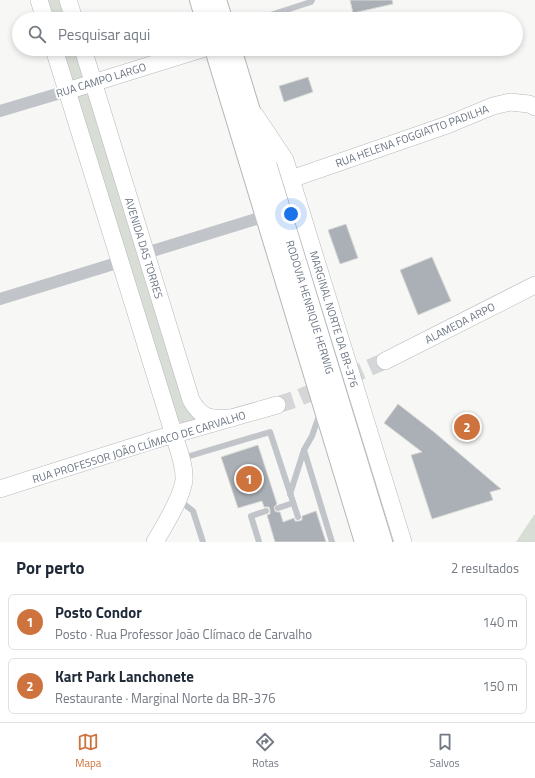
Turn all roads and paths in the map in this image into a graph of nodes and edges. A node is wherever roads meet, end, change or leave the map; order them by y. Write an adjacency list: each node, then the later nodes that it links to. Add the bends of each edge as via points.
1 (39, 0): 6 (main road)
2 (68, 0): 7 (main road)
3 (200, 0): 8 (highway)
4 (216, 0): 9 (highway)
5 (312, 0): 10 (lane)
6 (43, 12)
7 (72, 12)
8 (204, 12)
9 (220, 12)
10 (280, 12)
11 (56, 56): 17 (main road)
12 (85, 56): 16 (main road, AVENIDA DAS TORRES)
13 (179, 56): 16 (main road, RUA CAMPO LARGO)
14 (217, 56): 22 (highway, RODOVIA HENRIQUE HERWIG)
15 (233, 56): 18 (highway, RODOVIA HENRIQUE HERWIG)
16 (94, 82): 17 (main road, RUA CAMPO LARGO); 23 (main road, AVENIDA DAS TORRES)
17 (67, 91): 20 (street, RUA CAMPO LARGO); 24 (main road)
18 (248, 104): 21 (main road, MARGINAL NORTE DA BR-376, via 284,160); 46 (highway, RODOVIA HENRIQUE HERWIG)
19 (535, 107): 21 (main road, RUA HELENA FOGGIATTO PADILHA, via 510,102 493,106 447,126)
20 (0, 111)
21 (291, 178): 47 (main road, MARGINAL NORTE DA BR-376)
22 (266, 216): 23 (street); 28 (highway, RODOVIA HENRIQUE HERWIG)
23 (146, 253): 30 (main road, AVENIDA DAS TORRES, via 191,400 201,414 210,418)
24 (120, 262): 26 (street); 31 (main road)
25 (535, 284): 27 (main road, ALAMEDA ARPO)
26 (0, 299)
27 (385, 361)
28 (324, 403): 32 (lane); 45 (highway, RODOVIA HENRIQUE HERWIG)
29 (277, 405): 30 (main road, RUA PROFESSOR JOÃO CLÍMACO DE CARVALHO)
30 (232, 418): 31 (main road, RUA PROFESSOR JOÃO CLÍMACO DE CARVALHO)
31 (174, 435): 33 (main road); 34 (main road, RUA PROFESSOR JOÃO CLÍMACO DE CARVALHO)
32 (304, 450): 35 (lane); 44 (lane)
33 (180, 458): 35 (lane, via 270,432); 36 (main road, via 184,479)
34 (0, 489)
35 (290, 494): 37 (lane)
36 (178, 499): 41 (main road); 42 (lane, via 193,511)
37 (293, 503): 38 (lane); 40 (lane)
38 (278, 508)
39 (266, 511): 43 (lane, via 251,516)
40 (298, 517)
41 (155, 542)
42 (203, 542)
43 (259, 542)
44 (332, 542)
45 (365, 542)
46 (382, 542)
47 (403, 542)

